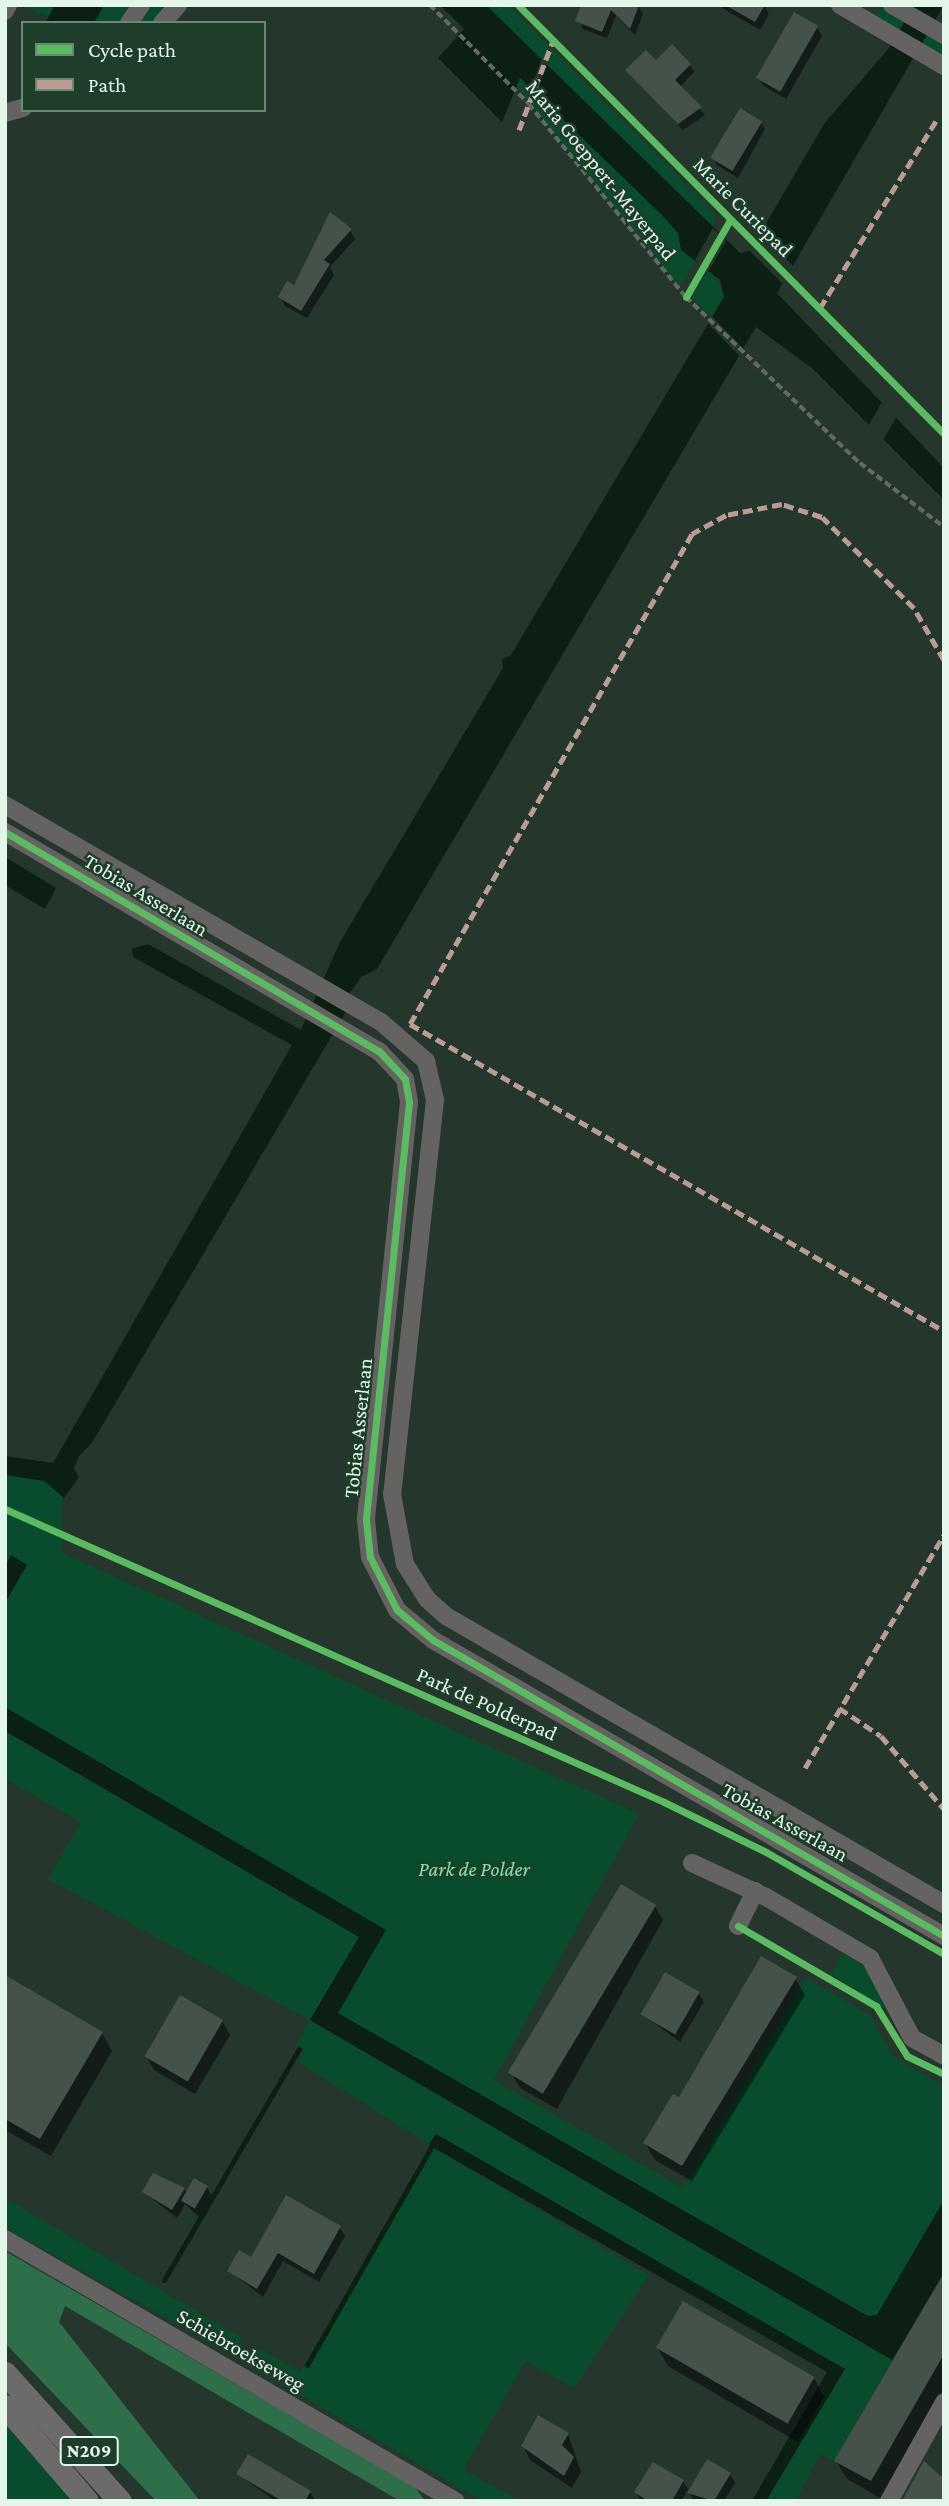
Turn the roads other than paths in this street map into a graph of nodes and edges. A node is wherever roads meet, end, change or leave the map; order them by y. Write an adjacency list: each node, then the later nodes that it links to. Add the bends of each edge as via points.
1 (9, 5): 6 (street)
2 (141, 5): 7 (street)
3 (178, 5): 8 (street)
4 (840, 5): 10 (street)
5 (894, 6): 9 (street)
6 (5, 11)
7 (130, 21)
8 (164, 21)
9 (942, 34)
10 (944, 66)
11 (5, 805): 15 (street, Tobias Asserlaan, via 362,1010 416,1049 430,1072 435,1100 392,1494 395,1535 413,1579 446,1616)
12 (5, 832): 17 (street, Tobias Asserlaan, via 349,1034 394,1065 408,1090 366,1520 370,1557 384,1594 433,1640)
13 (692, 1863): 14 (street)
14 (755, 1891): 16 (street); 18 (street, via 873,1961 912,2038)
15 (944, 1904)
16 (738, 1926)
17 (944, 1936)
18 (944, 2056)
19 (5, 2239): 27 (street, Schiebroekseweg)
20 (5, 2373): 23 (main road, N209)
21 (944, 2402): 28 (street)
22 (5, 2406): 24 (main road, N209)
23 (37, 2407): 25 (main road, N209); 26 (main road, N209)
24 (88, 2501)
25 (120, 2501)
26 (135, 2501)
27 (455, 2501)
28 (889, 2501)

